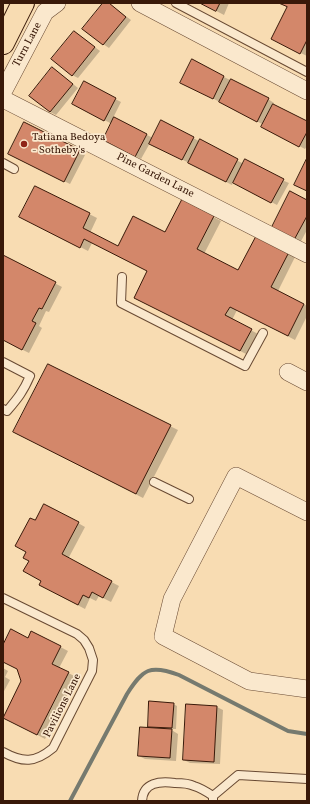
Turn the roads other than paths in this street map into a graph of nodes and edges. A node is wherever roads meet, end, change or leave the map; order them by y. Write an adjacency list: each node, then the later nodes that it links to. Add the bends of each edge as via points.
1 (23, 3): 5 (main road)
2 (57, 3): 8 (street, Turn Lane, via 45,12)
3 (140, 3): 7 (street)
4 (176, 3): 6 (lane)
5 (3, 43)
6 (307, 72)
7 (307, 91)
8 (3, 94): 11 (street, Pine Garden Lane)
9 (3, 163): 10 (lane)
10 (14, 169)
11 (307, 254)
12 (122, 277): 13 (lane, via 122,303 246,366)
13 (263, 333)
14 (3, 362): 17 (lane, via 30,376 24,391 7,411)
15 (288, 372): 16 (street)
16 (307, 382)
17 (3, 409)
18 (154, 482): 19 (lane)
19 (189, 499)
20 (307, 512): 22 (street, via 236,476 172,599 163,636 249,681)
21 (3, 598): 23 (lane, Pavilions Lane, via 76,634 89,648 92,660 90,676 53,748 45,755 30,760 14,758)
22 (307, 689)
23 (3, 752)
24 (307, 779): 25 (lane, via 238,775)
25 (213, 798): 26 (lane, via 193,785 162,782 148,787 143,792)
26 (142, 801)

